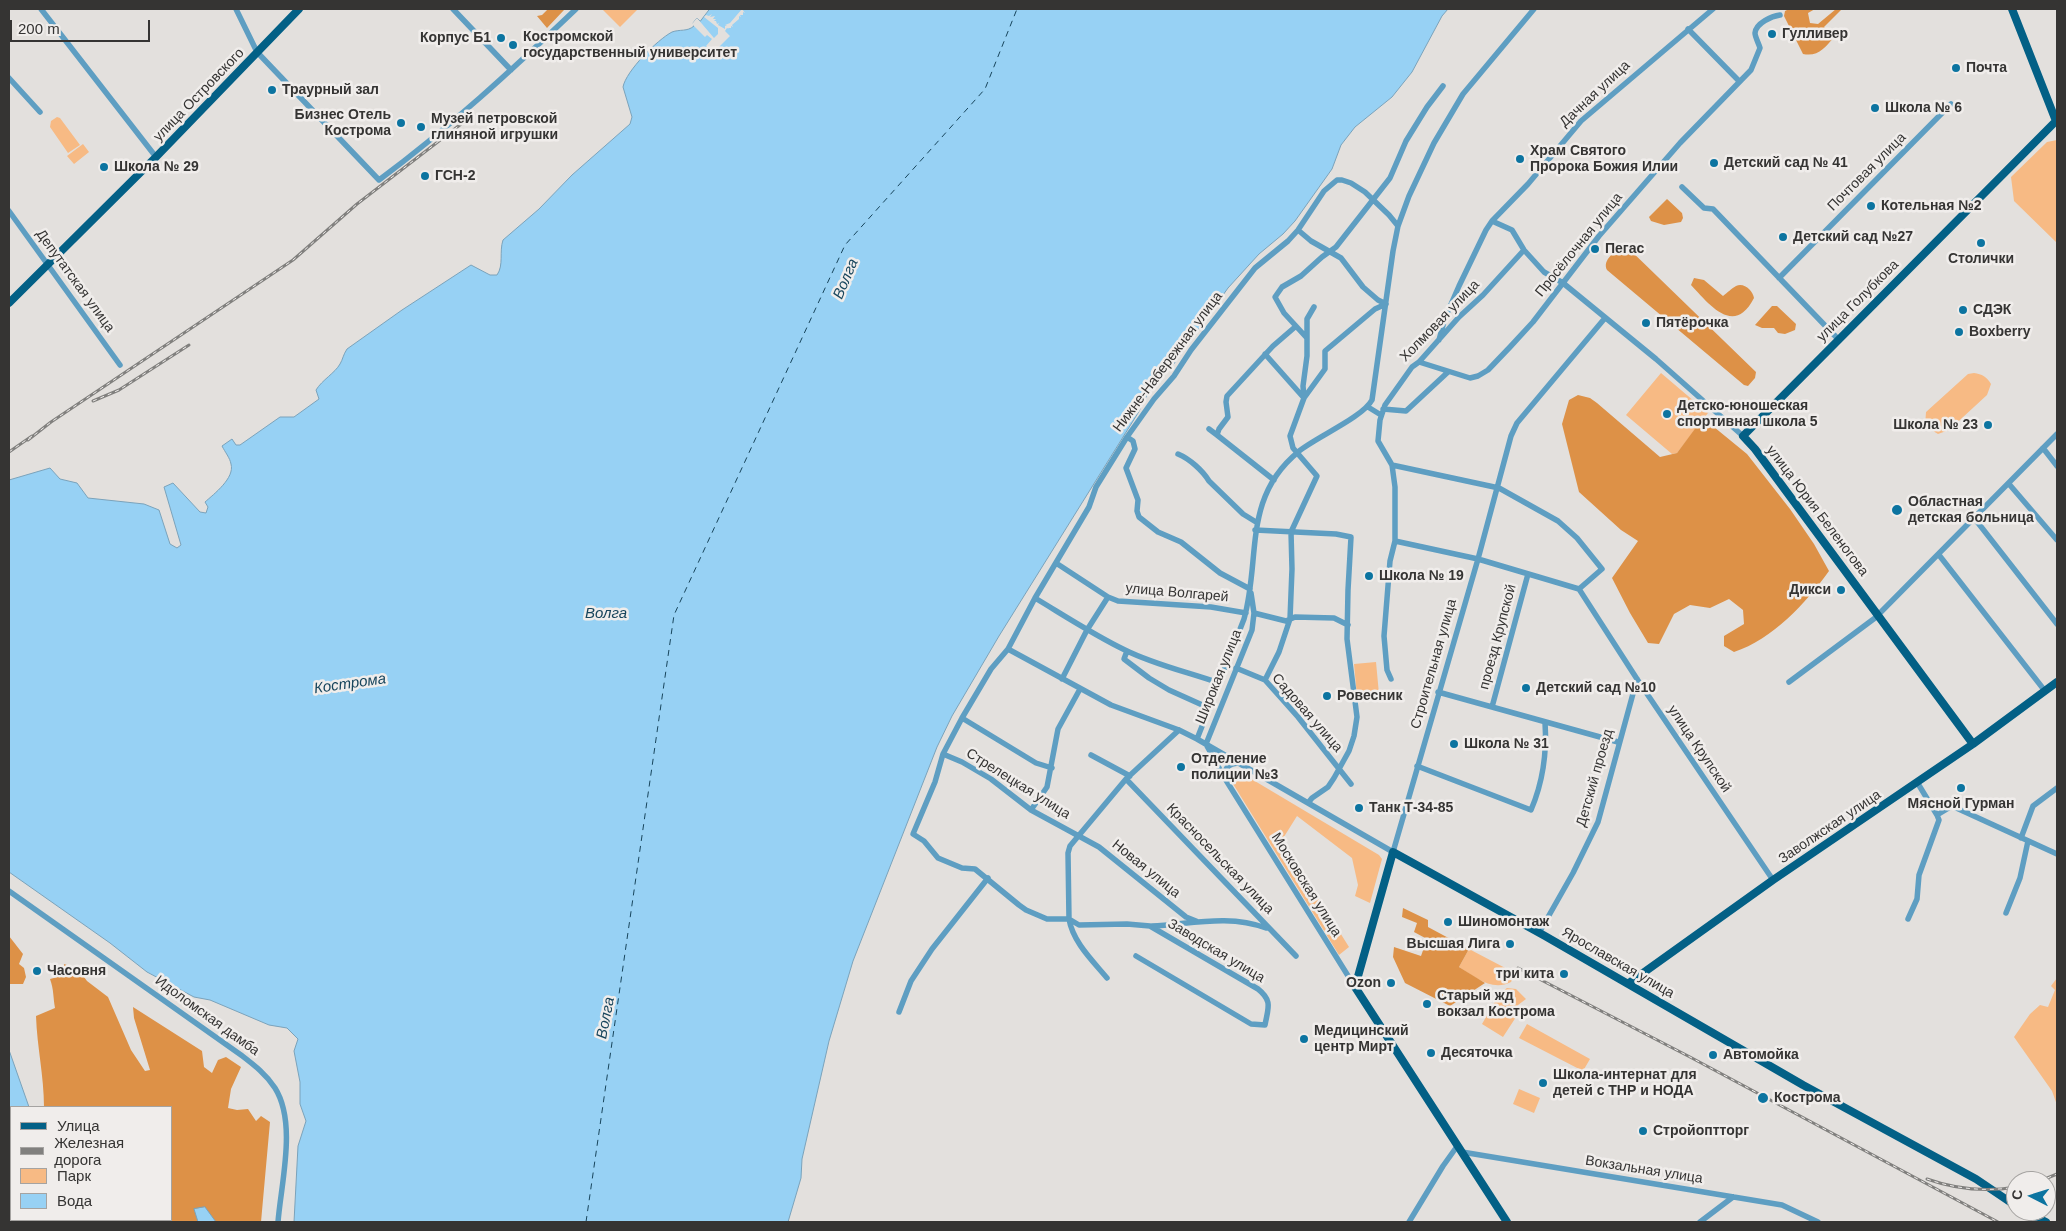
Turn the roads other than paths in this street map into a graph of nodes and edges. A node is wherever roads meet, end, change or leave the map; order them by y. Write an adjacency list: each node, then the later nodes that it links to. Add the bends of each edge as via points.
1 (41, 9): 19 (street)
2 (236, 9): 11 (street)
3 (299, 9): 11 (main road, улица Островского)
4 (453, 9): 12 (street)
5 (576, 9): 12 (street)
6 (1534, 9): 24 (street, via 1463,94 1434,143)
7 (1713, 9): 10 (street, Дачная улица)
8 (2012, 9): 18 (main road)
9 (1780, 15): 14 (street, Просёлочная улица, via 1770,16 1756,29 1760,48 1758,57 1751,70)
10 (1688, 29): 14 (street); 23 (street, Дачная улица, via 1581,121 1528,184)
11 (257, 52): 12 (street, via 379,180); 19 (main road, улица Островского)
12 (512, 70)
13 (9, 78): 17 (street)
14 (1739, 81): 30 (street, Просёлочная улица, via 1680,143 1599,236)
15 (1443, 86): 21 (street, via 1406,141 1390,178)
16 (1951, 104): 29 (street, Почтовая улица)
17 (40, 112)
18 (2057, 121): 37 (main road, улица Голубкова)
19 (156, 157): 28 (main road, улица Островского)
20 (1682, 187): 29 (street, via 1704,208 1713,209)
21 (1373, 199): 24 (street, Нижне-Набережная улица); 25 (street, Нижне-Набережная улица, via 1351,183 1337,180 1324,191); 27 (street)
22 (9, 211): 28 (street, Депутатская улица)
23 (1492, 220): 26 (street, улица Юрия Беленогова, via 1512,230); 38 (street, Дачная улица, via 1458,286)
24 (1398, 226): 32 (street)
25 (1298, 230): 27 (street); 50 (street, Нижне-Набережная улица, via 1255,268)
26 (1524, 250): 30 (street, улица Юрия Беленогова, via 1544,272); 38 (street, Холмовая улица)
27 (1330, 252): 32 (street, via 1341,258 1370,294); 35 (street, via 1282,287 1275,297)
28 (49, 264): 31 (main road, улица Островского); 41 (street, Депутатская улица)
29 (1779, 278): 37 (street)
30 (1563, 283): 34 (street, улица Юрия Беленогова); 42 (street, Просёлочная улица, via 1488,370 1470,378)
31 (9, 303)
32 (1386, 304): 43 (street, via 1375,309 1325,351 1325,368); 44 (street, via 1374,394)
33 (1314, 307): 36 (street, via 1308,319)
34 (1604, 318): 49 (street, улица Юрия Беленогова, via 1656,359); 58 (street, Строительная улица, via 1517,423)
35 (1295, 327): 36 (street); 39 (street)
36 (1306, 337): 43 (street)
37 (1838, 339): 49 (main road, улица Голубкова)
38 (1439, 342): 40 (street, Холмовая улица)
39 (1266, 354): 43 (street); 48 (street, via 1227,396 1228,417)
40 (1420, 362): 42 (street, Просёлочная улица); 45 (street, Холмовая улица, via 1412,367)
41 (120, 365)
42 (1448, 372): 45 (street, via 1406,411)
43 (1304, 398): 52 (street, via 1290,432 1290,442)
44 (1368, 407): 45 (street); 52 (street, Широкая улица)
45 (1382, 412): 54 (street, via 1378,442)
46 (1209, 429): 48 (street)
47 (2057, 434): 51 (street)
48 (1217, 436): 56 (street)
49 (1742, 436): 75 (main road, улица Юрия Беленогова)
50 (1128, 437): 67 (street, Нижне-Набережная улица, via 1096,487 1089,507); 69 (street, via 1135,449 1126,471 1138,500 1139,517 1158,532 1181,542 1220,573)
51 (2043, 448): 55 (street); 57 (street)
52 (1297, 452): 56 (street, Широкая улица); 62 (street, via 1317,476)
53 (1178, 454): 60 (street, via 1206,476 1243,514)
54 (1392, 465): 58 (street); 64 (street)
55 (2057, 466)
56 (1274, 480): 60 (street, Широкая улица)
57 (2009, 484): 59 (street); 63 (street)
58 (1496, 487): 66 (street, Строительная улица); 70 (street, via 1558,521 1602,569)
59 (1975, 519): 65 (street); 77 (street)
60 (1256, 522): 61 (street, Широкая улица)
61 (1255, 530): 62 (street); 69 (street, Широкая улица)
62 (1291, 532): 76 (street); 78 (street, via 1351,537)
63 (2057, 540)
64 (1395, 541): 66 (street); 84 (street, via 1390,561 1384,636 1387,670)
65 (1939, 555): 75 (street); 91 (street)
66 (1478, 559): 68 (street); 92 (street, Строительная улица)
67 (1056, 563): 71 (street, улица Волгарей); 72 (street, Нижне-Набережная улица)
68 (1528, 574): 70 (street); 93 (street, проезд Крупской)
69 (1250, 589): 73 (street, Широкая улица); 74 (street, Широкая улица)
70 (1579, 589): 85 (street, улица Крупской)
71 (1108, 597): 73 (street, улица Волгарей, via 1128,603 1211,607); 79 (street)
72 (1035, 598): 79 (street); 80 (street, Нижне-Набережная улица)
73 (1246, 613): 89 (street, Широкая улица)
74 (1254, 613): 76 (street, via 1286,621); 82 (street, Широкая улица, via 1252,630)
75 (1879, 614): 87 (street); 101 (main road, улица Юрия Беленогова)
76 (1290, 619): 78 (street, via 1334,618); 86 (street)
77 (2057, 624)
78 (1348, 625): 107 (street, via 1357,717 1354,736)
79 (1087, 630): 81 (street); 83 (street)
80 (1008, 649): 83 (street); 95 (street, Нижне-Набережная улица, via 991,669)
81 (1127, 651): 89 (street); 94 (street, via 1124,659 1142,673 1168,690)
82 (1236, 668): 86 (street, Садовая улица); 100 (street, Широкая улица)
83 (1062, 679): 90 (street)
84 (1391, 679)
85 (1637, 679): 99 (street, Детский проезд); 123 (street, улица Крупской)
86 (1265, 680): 107 (street, Садовая улица)
87 (1789, 682)
88 (2057, 682): 91 (main road, Заволжская улица)
89 (1219, 683): 94 (street, Широкая улица)
90 (1080, 689): 97 (street, via 1111,705); 106 (street, via 1058,729)
91 (2045, 691): 101 (main road, Заволжская улица)
92 (1438, 692): 93 (street); 105 (street, Строительная улица)
93 (1492, 707): 96 (street)
94 (1209, 708): 98 (street, Широкая улица)
95 (962, 718): 102 (street, Нижне-Набережная улица); 106 (street, via 1036,763)
96 (1545, 722): 99 (street); 105 (street, via 1547,748 1531,810)
97 (1179, 730): 98 (street); 109 (street)
98 (1197, 739): 100 (street)
99 (1618, 742): 131 (street, Детский проезд, via 1598,822)
100 (1206, 744): 104 (street, Ярославская улица); 108 (street, Московская улица)
101 (1973, 744): 110 (main road, Заволжская улица)
102 (943, 754): 114 (street, Стрелецкая улица, via 991,779); 116 (street, Нижне-Набережная улица, via 936,782)
103 (1091, 755): 109 (street, Красносельская улица)
104 (1239, 763): 108 (street, via 1230,764); 113 (street, Ярославская улица)
105 (1417, 766): 120 (street, Строительная улица)
106 (1052, 768): 114 (street, via 1047,787)
107 (1339, 769): 111 (street, Садовая улица); 113 (street, via 1328,787)
108 (1224, 777): 136 (street, Московская улица)
109 (1128, 778): 117 (street); 130 (street, Красносельская улица)
110 (1917, 782): 115 (street); 123 (main road, Заволжская улица)
111 (1351, 784)
112 (2057, 788): 118 (street, via 2033,806)
113 (1308, 803): 120 (street, Ярославская улица)
114 (1031, 810): 117 (street, Стрелецкая улица)
115 (1937, 815): 118 (street, via 1952,806); 127 (street, via 1939,820 1919,875 1917,899)
116 (913, 834): 122 (street, Заводская улица, via 924,840 938,858 962,868 976,869)
117 (1078, 836): 126 (street, via 1068,853); 128 (street, Новая улица, via 1099,847)
118 (2022, 838): 119 (street)
119 (2028, 841): 121 (street); 125 (street, via 2020,878)
120 (1393, 852): 131 (main road, Ярославская улица); 136 (main road, Строительная улица)
121 (2057, 854)
122 (988, 878): 126 (street, Заводская улица, via 1026,910 1047,919); 137 (street, via 932,949 911,981)
123 (1773, 880): 135 (main road, Заволжская улица)
124 (9, 891): 141 (street, Идоломская дамба, via 265,1075 279,1097 286,1127)
125 (2006, 913)
126 (1069, 919): 129 (street, Заводская улица, via 1079,925); 134 (street, via 1074,937)
127 (1908, 919)
128 (1196, 922): 129 (street); 130 (street, via 1244,922)
129 (1150, 926): 132 (street, Заводская улица, via 1258,989 1269,1002 1265,1025 1252,1024)
130 (1268, 928): 133 (street, Красносельская улица)
131 (1539, 933): 135 (main road, Ярославская улица)
132 (1136, 956)
133 (1296, 956)
134 (1106, 978)
135 (1629, 983): 140 (main road, Ярославская улица, via 1803,1085 1976,1179)
136 (1355, 987): 138 (main road, Московская улица)
137 (900, 1012)
138 (1460, 1148): 139 (street, Вокзальная улица); 142 (street, via 1443,1166); 143 (main road, Московская улица)
139 (1733, 1197): 144 (street); 145 (street, Вокзальная улица, via 1789,1207)
140 (2006, 1199)
141 (278, 1222)
142 (1409, 1222)
143 (1507, 1222)
144 (1700, 1222)
145 (1818, 1222)

